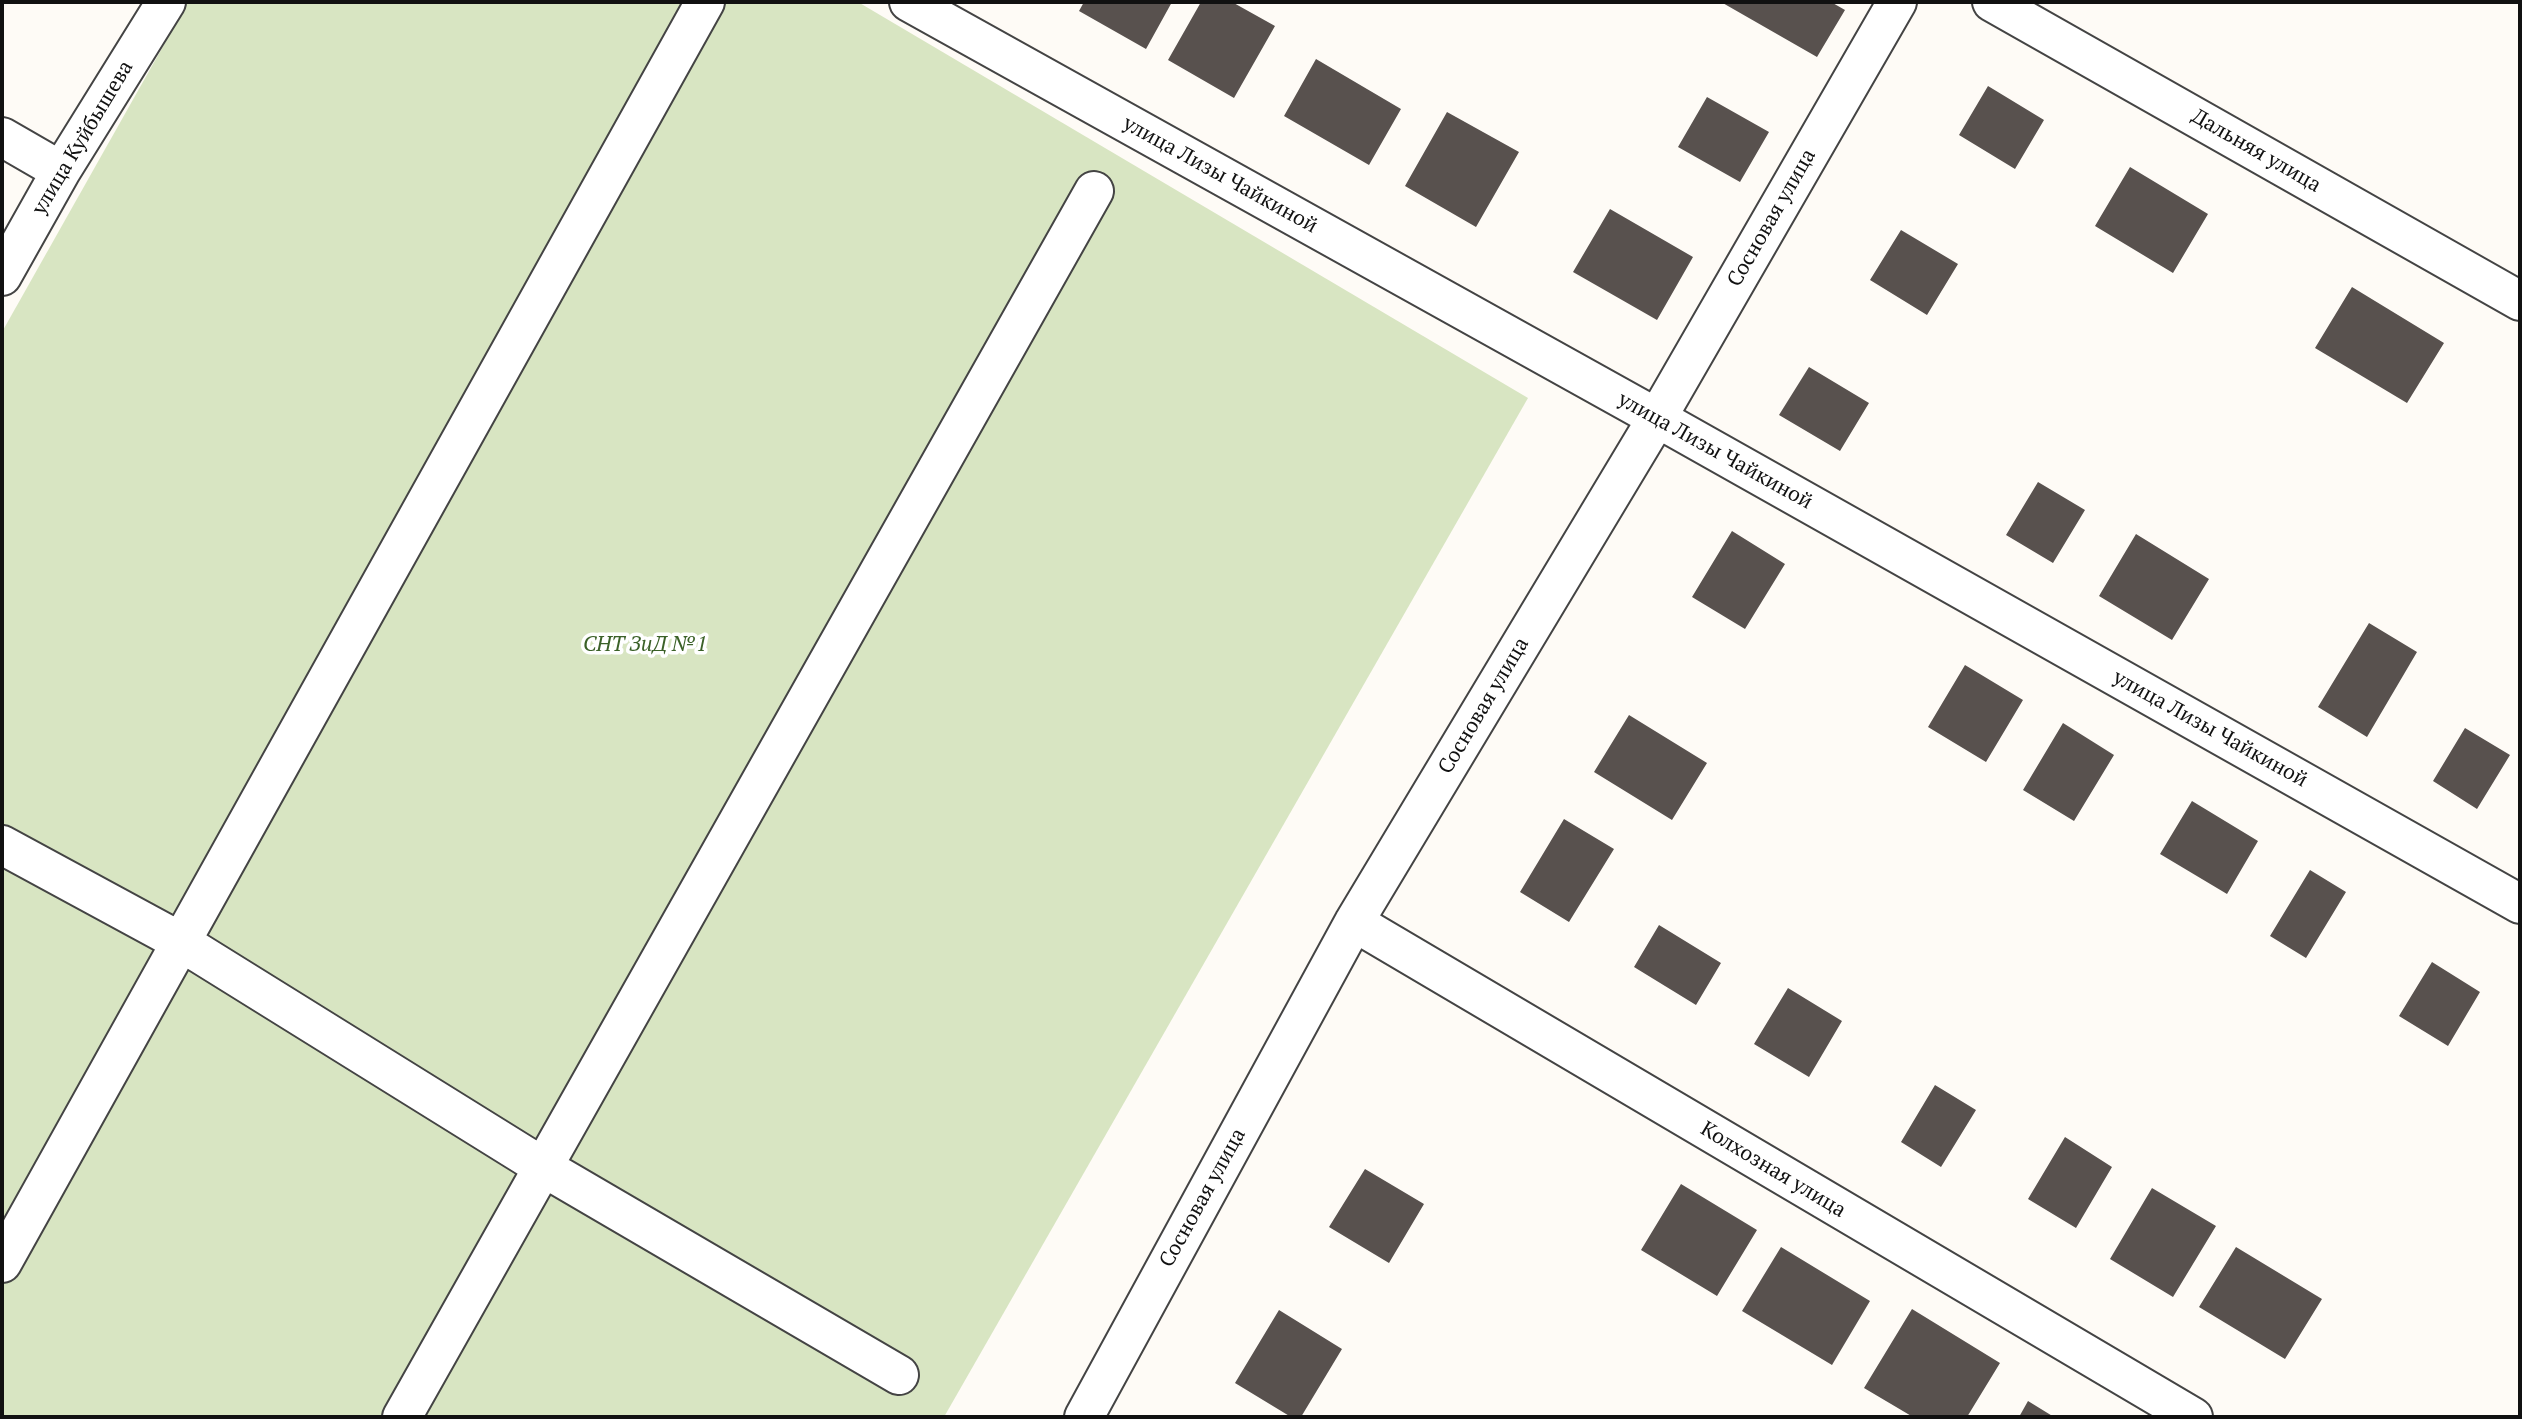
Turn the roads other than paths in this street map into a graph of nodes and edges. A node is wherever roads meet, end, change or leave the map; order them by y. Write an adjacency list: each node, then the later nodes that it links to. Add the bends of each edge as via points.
1 (166, 2): 7 (street, улица Куйбышева)
2 (705, 2): 15 (street)
3 (909, 2): 11 (street, улица Лизы Чайкиной)
4 (1897, 2): 11 (street, Сосновая улица)
5 (1992, 2): 10 (street, Дальняя улица)
6 (2, 137): 7 (street)
7 (61, 171): 9 (street, улица Куйбышева)
8 (1094, 191): 16 (street)
9 (2, 276)
10 (2520, 301)
11 (1657, 418): 13 (street, улица Лизы Чайкиной); 14 (street, Сосновая улица)
12 (2, 845): 15 (street)
13 (2520, 904)
14 (1354, 922): 20 (street, Сосновая улица); 21 (street, Колхозная улица)
15 (181, 942): 16 (street); 17 (street)
16 (543, 1167): 18 (street); 19 (street)
17 (2, 1263)
18 (899, 1375)
19 (402, 1417)
20 (1084, 1417)
21 (2193, 1417)

